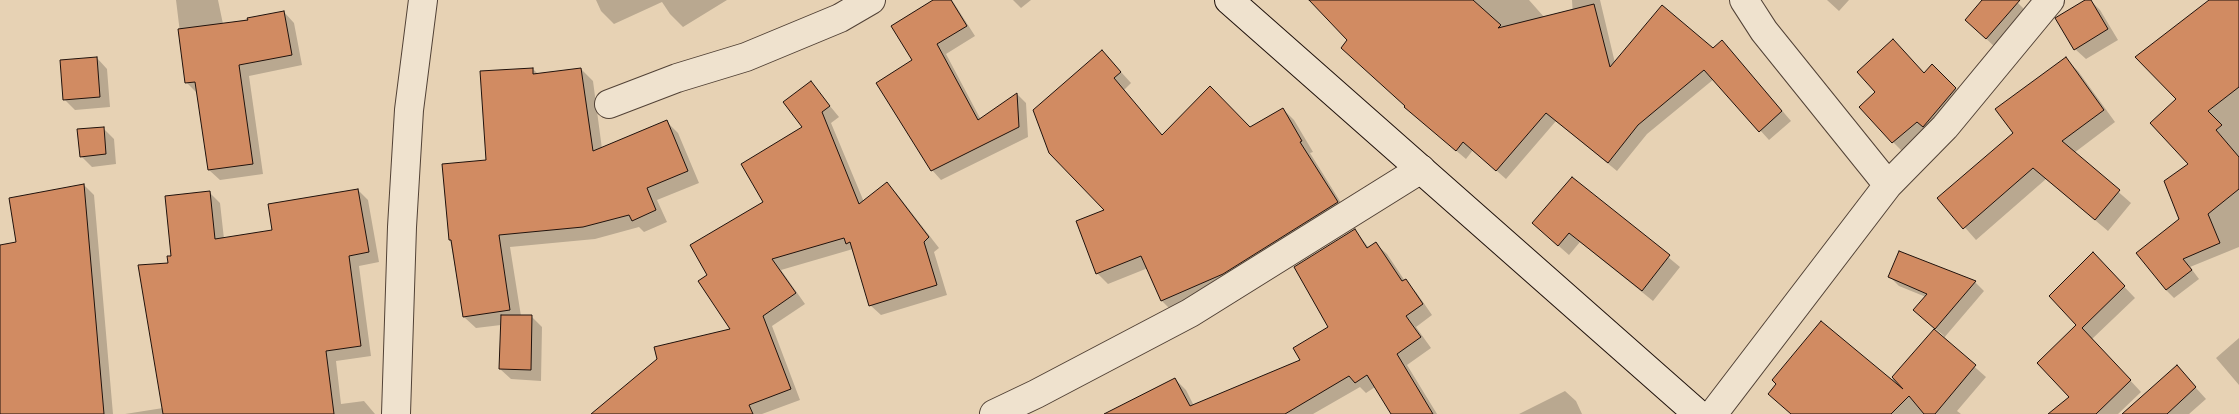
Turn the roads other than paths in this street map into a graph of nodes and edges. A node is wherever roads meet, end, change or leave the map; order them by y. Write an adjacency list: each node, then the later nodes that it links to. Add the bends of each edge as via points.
1 (423, 0): 9 (street, via 409,110)
2 (871, 0): 6 (street, via 840,18 746,57 677,78)
3 (1229, 0): 7 (street)
4 (1744, 0): 8 (street, via 1764,30)
5 (2050, 0): 8 (street, via 1945,128)
6 (609, 104)
7 (1421, 169): 10 (street, via 1190,313); 11 (street)
8 (1888, 185): 12 (street)
9 (396, 414)
10 (994, 414)
11 (1698, 414)
12 (1713, 414)

